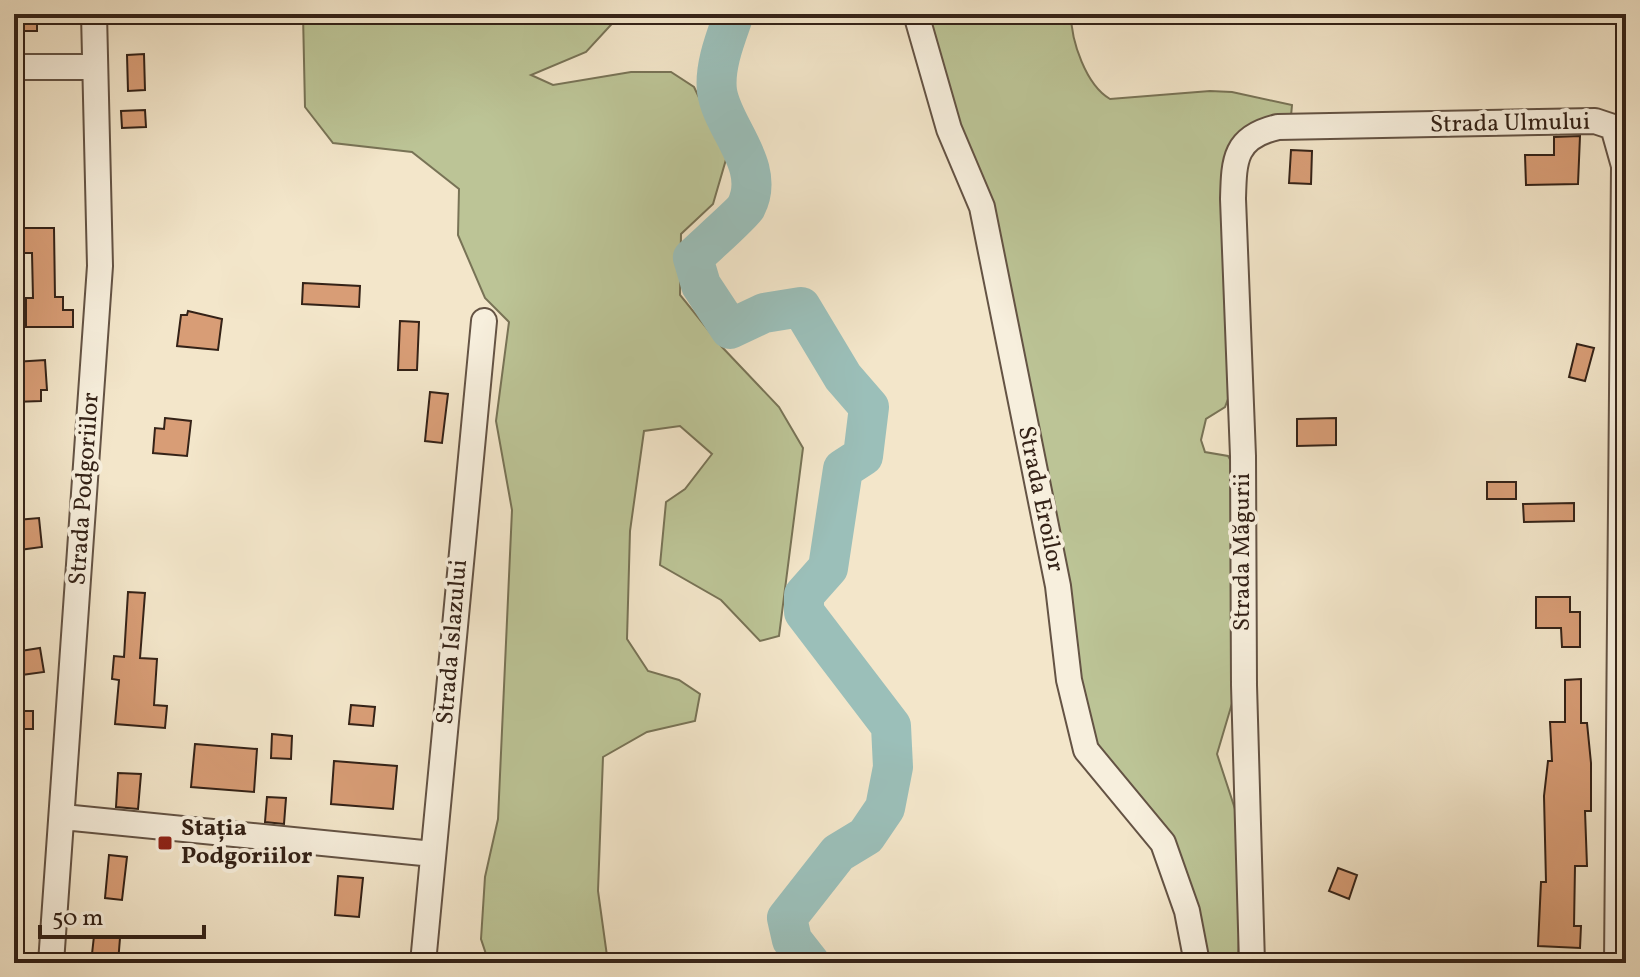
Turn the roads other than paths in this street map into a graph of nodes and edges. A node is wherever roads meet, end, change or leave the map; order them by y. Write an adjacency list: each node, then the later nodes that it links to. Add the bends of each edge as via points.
1 (94, 14): 4 (street, Strada Podgoriilor)
2 (916, 14): 11 (street, Strada Eroilor, via 949,129 982,207 1086,750 1163,843 1187,911)
3 (14, 67): 4 (street)
4 (95, 67): 7 (street, Strada Podgoriilor, via 100,266)
5 (1245, 144): 12 (street, Strada Măgurii, via 1234,163 1233,199); 13 (street, Strada Ulmului, via 1260,131 1278,127 1595,121 1613,127 1624,166)
6 (484, 321): 8 (street, Strada Islazului)
7 (63, 817): 8 (street); 9 (street, Strada Podgoriilor)
8 (433, 854): 10 (street, Strada Islazului)
9 (45, 962)
10 (423, 963)
11 (1197, 963)
12 (1252, 963)
13 (1617, 963)

